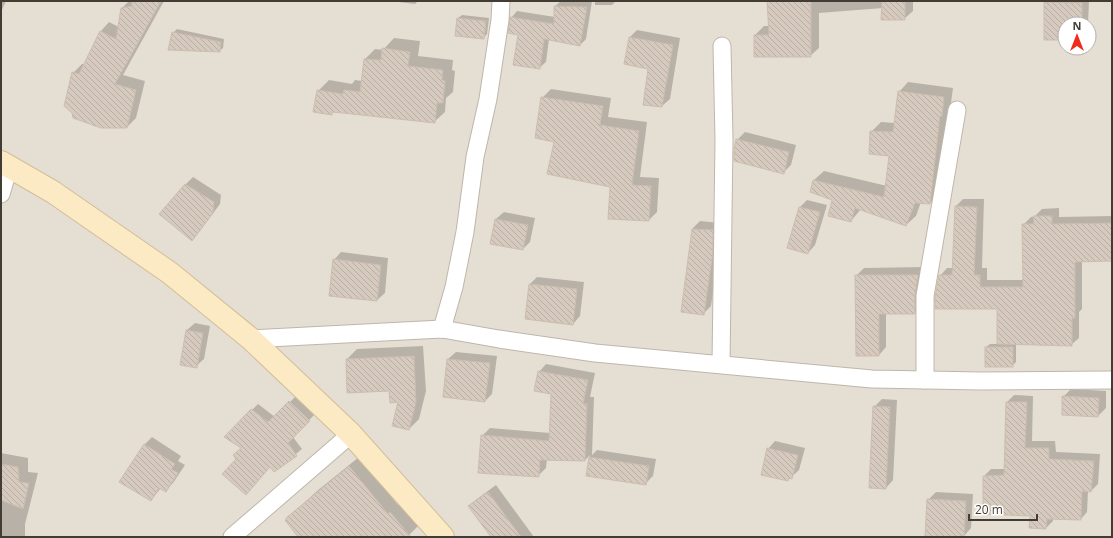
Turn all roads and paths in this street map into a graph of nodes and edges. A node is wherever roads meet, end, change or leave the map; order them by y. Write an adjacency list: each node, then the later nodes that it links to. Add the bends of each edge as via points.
1 (501, 1): 6 (street, via 488,99 475,157 465,232)
2 (722, 46): 8 (street, via 724,140)
3 (957, 110): 9 (street, via 925,296)
4 (5, 164): 5 (street); 7 (street, via 53,192 170,273)
5 (1, 194)
6 (442, 329): 7 (street); 8 (street, via 595,353)
7 (251, 339): 11 (street)
8 (721, 364): 9 (street, via 872,379)
9 (925, 380): 10 (street)
10 (1112, 380)
11 (351, 434): 12 (street); 13 (street)
12 (232, 537)
13 (443, 537)

